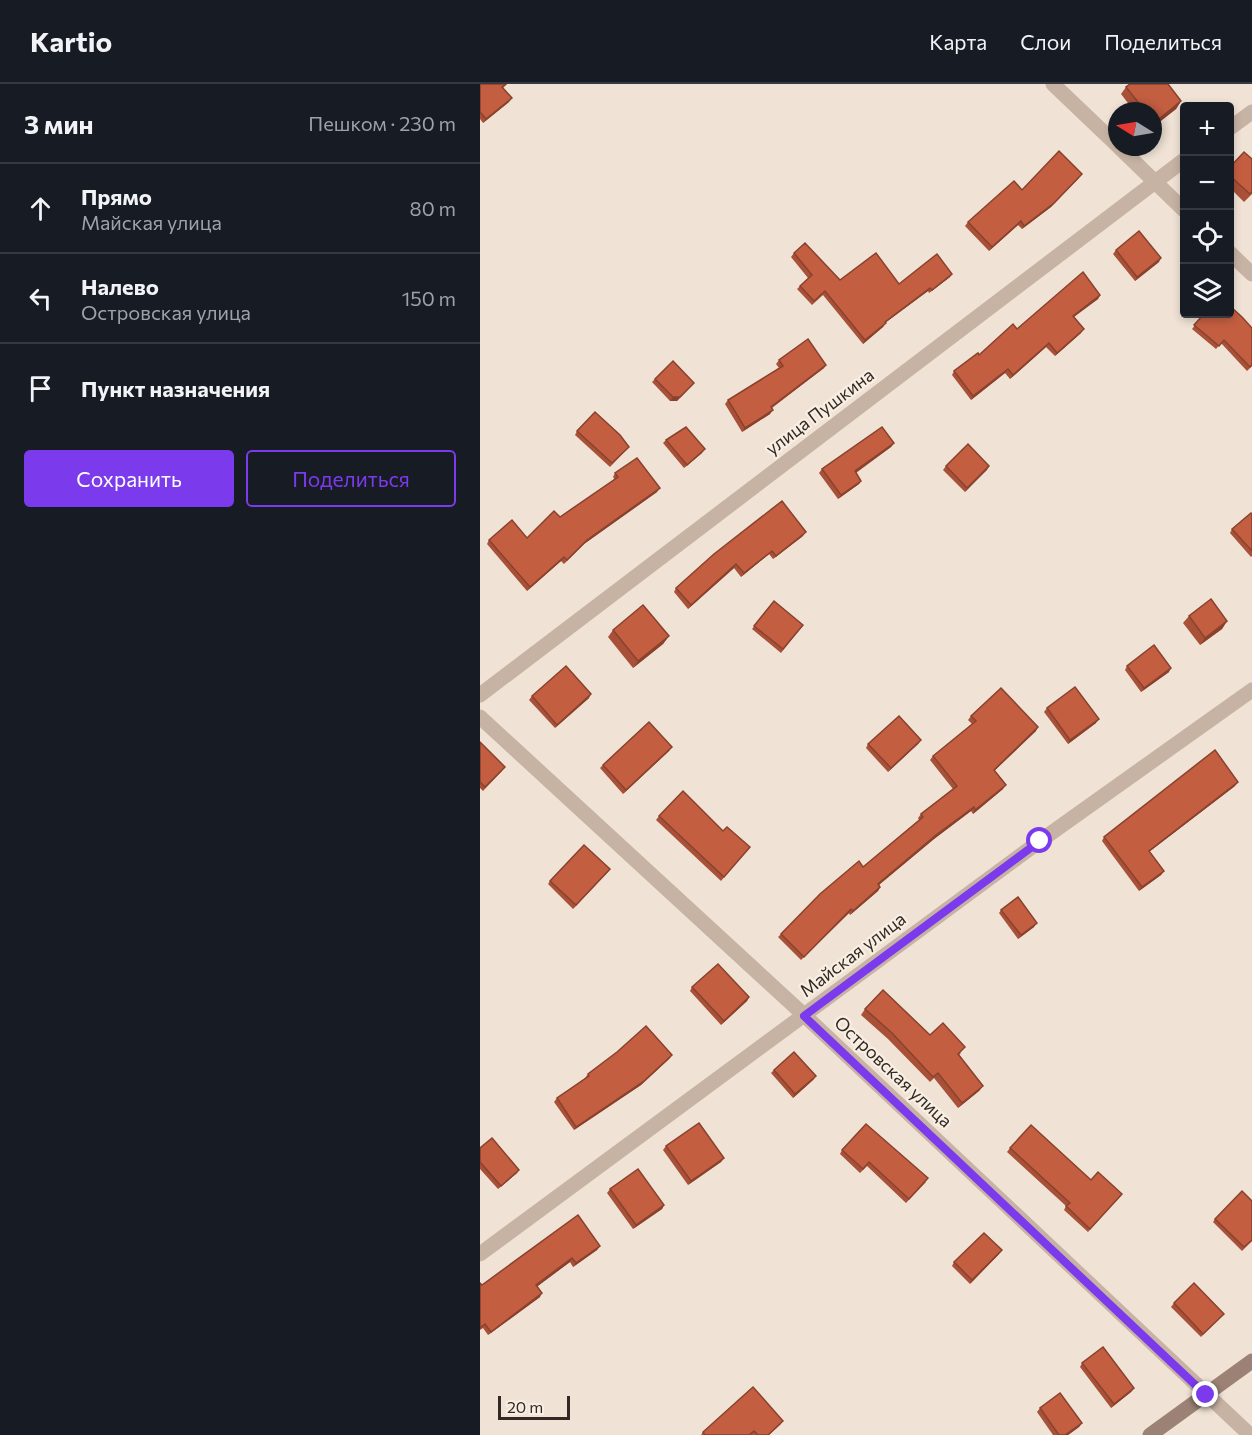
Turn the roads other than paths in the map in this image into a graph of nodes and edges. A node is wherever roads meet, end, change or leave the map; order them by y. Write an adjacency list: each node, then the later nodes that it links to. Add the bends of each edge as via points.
1 (1053, 84): 4 (street)
2 (1252, 112): 3 (street)
3 (1234, 125)
4 (1108, 136)
5 (1129, 156): 7 (street)
6 (1180, 164): 7 (street, улица Пушкина)
7 (1155, 181): 8 (street); 12 (street, улица Пушкина)
8 (1180, 205)
9 (1234, 257): 10 (street)
10 (1252, 274)
11 (1252, 690): 14 (street, Майская улица)
12 (480, 695)
13 (480, 717): 14 (street, Островская улица)
14 (804, 1016): 15 (street, Майская улица); 17 (street, Островская улица)
15 (480, 1254)
16 (1252, 1361): 17 (main road)
17 (1206, 1395): 18 (main road); 19 (street, Островская улица)
18 (1150, 1435)
19 (1250, 1435)

